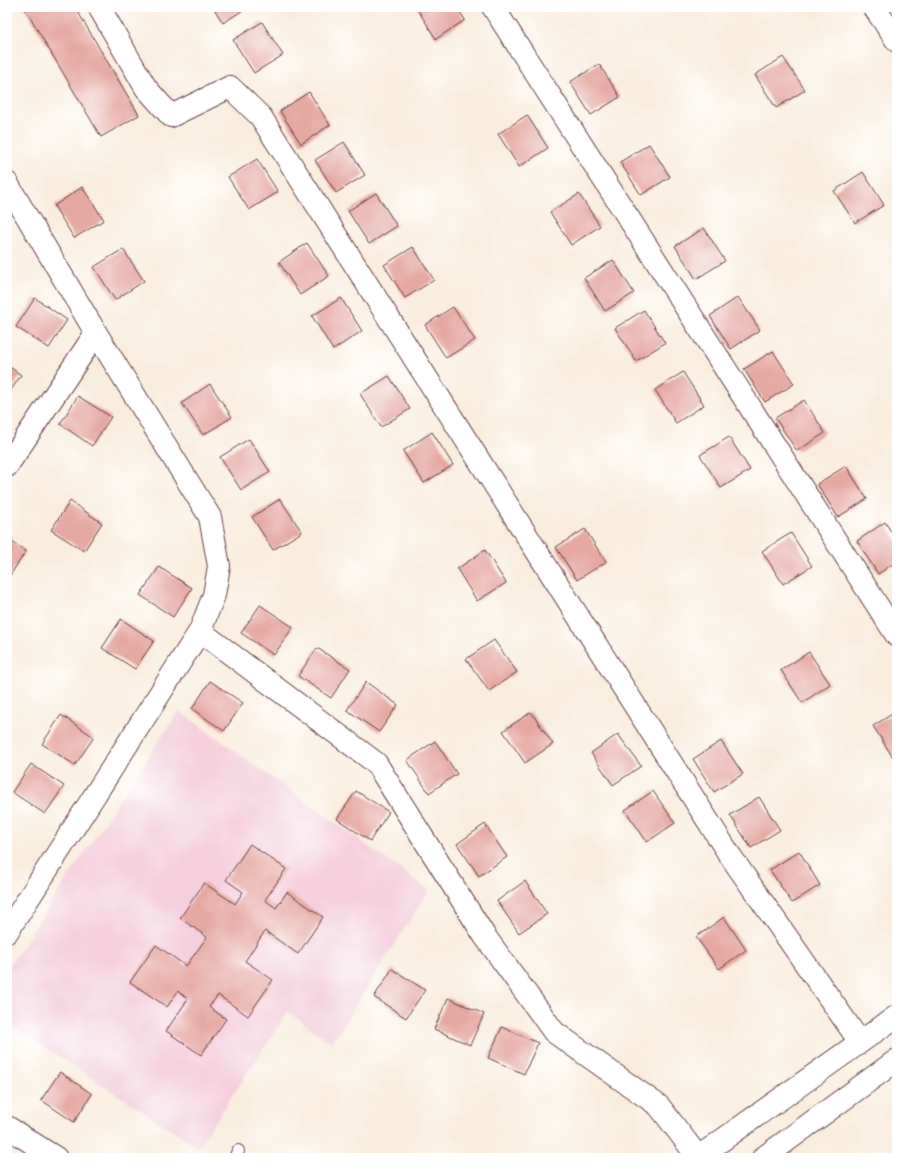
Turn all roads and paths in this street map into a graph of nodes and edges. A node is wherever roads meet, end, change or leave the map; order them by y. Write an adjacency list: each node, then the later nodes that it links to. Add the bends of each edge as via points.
1 (99, 7): 12 (street, via 146,88 171,116 230,87 261,117 729,854)
2 (493, 7): 9 (street)
3 (874, 7): 4 (street)
4 (897, 41)
5 (7, 183): 6 (street)
6 (96, 333): 7 (street); 8 (street, via 210,517 219,566 214,595)
7 (7, 466)
8 (200, 631): 10 (street); 15 (street, via 376,763 484,935 554,1032 659,1106)
9 (897, 636)
10 (7, 932)
11 (897, 1016): 12 (street)
12 (860, 1042): 15 (street)
13 (897, 1060): 17 (street)
14 (7, 1127): 16 (street)
15 (698, 1157)
16 (56, 1158)
17 (763, 1158)

